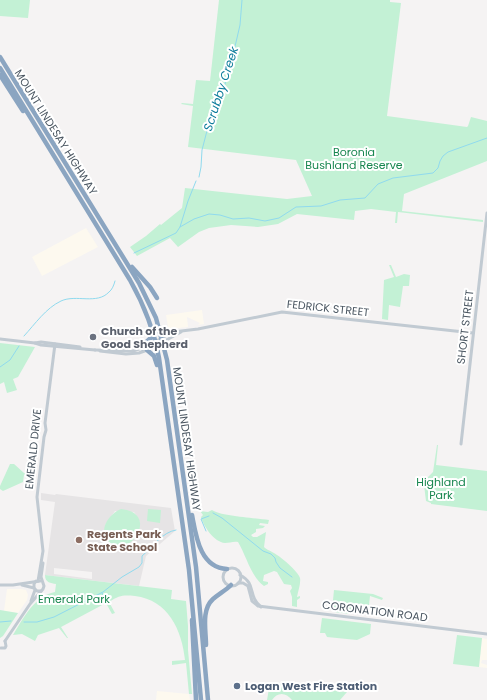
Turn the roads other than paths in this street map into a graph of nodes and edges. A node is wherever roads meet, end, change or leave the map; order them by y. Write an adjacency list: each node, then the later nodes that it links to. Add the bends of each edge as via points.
1 (0, 57): 6 (highway, MOUNT LINDESAY HIGHWAY)
2 (0, 68): 4 (highway, MOUNT LINDESAY HIGHWAY)
3 (0, 75): 4 (highway, via 29,120)
4 (34, 123): 9 (highway, MOUNT LINDESAY HIGHWAY, via 130,280)
5 (487, 213): 8 (street, SHORT STREET)
6 (128, 264): 7 (highway); 11 (highway, MOUNT LINDESAY HIGHWAY, via 149,302)
7 (157, 298)
8 (473, 333): 11 (street, FEDRICK STREET, via 286,312 174,332); 18 (street, SHORT STREET)
9 (154, 335): 12 (highway, MOUNT LINDESAY HIGHWAY); 14 (highway)
10 (0, 339): 13 (street)
11 (162, 339): 12 (street, FEDRICK STREET); 19 (highway, MOUNT LINDESAY HIGHWAY)
12 (156, 343): 14 (street); 16 (street); 17 (highway, MOUNT LINDESAY HIGHWAY)
13 (54, 345): 15 (street); 20 (street, EMERALD DRIVE, via 37,497 43,543)
14 (142, 348): 15 (street, via 130,351)
15 (95, 350): 16 (street, via 126,354)
16 (148, 350): 17 (highway, via 155,357)
17 (163, 384): 31 (highway, MOUNT LINDESAY HIGHWAY)
18 (461, 444)
19 (188, 507): 21 (highway, via 197,542 203,554 219,569); 38 (highway, MOUNT LINDESAY HIGHWAY)
20 (42, 557): 23 (street, EMERALD DRIVE); 24 (street, EMERALD DRIVE)
21 (227, 570): 22 (street, via 236,569); 28 (street, via 223,578)
22 (240, 575): 25 (street); 33 (street, via 249,582 254,600)
23 (37, 581): 24 (street); 27 (street); 29 (street, EMERALD DRIVE, via 33,585)
24 (42, 582): 30 (street, EMERALD DRIVE)
25 (238, 583): 28 (street); 33 (street, via 247,585 252,602)
26 (0, 585): 27 (street)
27 (20, 585): 29 (street)
28 (231, 585): 38 (highway, via 214,598 207,608)
29 (34, 589): 30 (street); 32 (street, EMERALD DRIVE)
30 (42, 590): 32 (street, EMERALD DRIVE)
31 (192, 598): 39 (highway); 40 (highway, MOUNT LINDESAY HIGHWAY)
32 (30, 604): 36 (street, EMERALD DRIVE)
33 (261, 606): 34 (street, CORONATION ROAD)
34 (487, 634)
35 (0, 641): 36 (street)
36 (5, 641): 37 (street, EMERALD DRIVE, via 5,648)
37 (0, 648)
38 (205, 668): 41 (highway, MOUNT LINDESAY HIGHWAY)
39 (196, 700)
40 (201, 700)
41 (208, 700)

